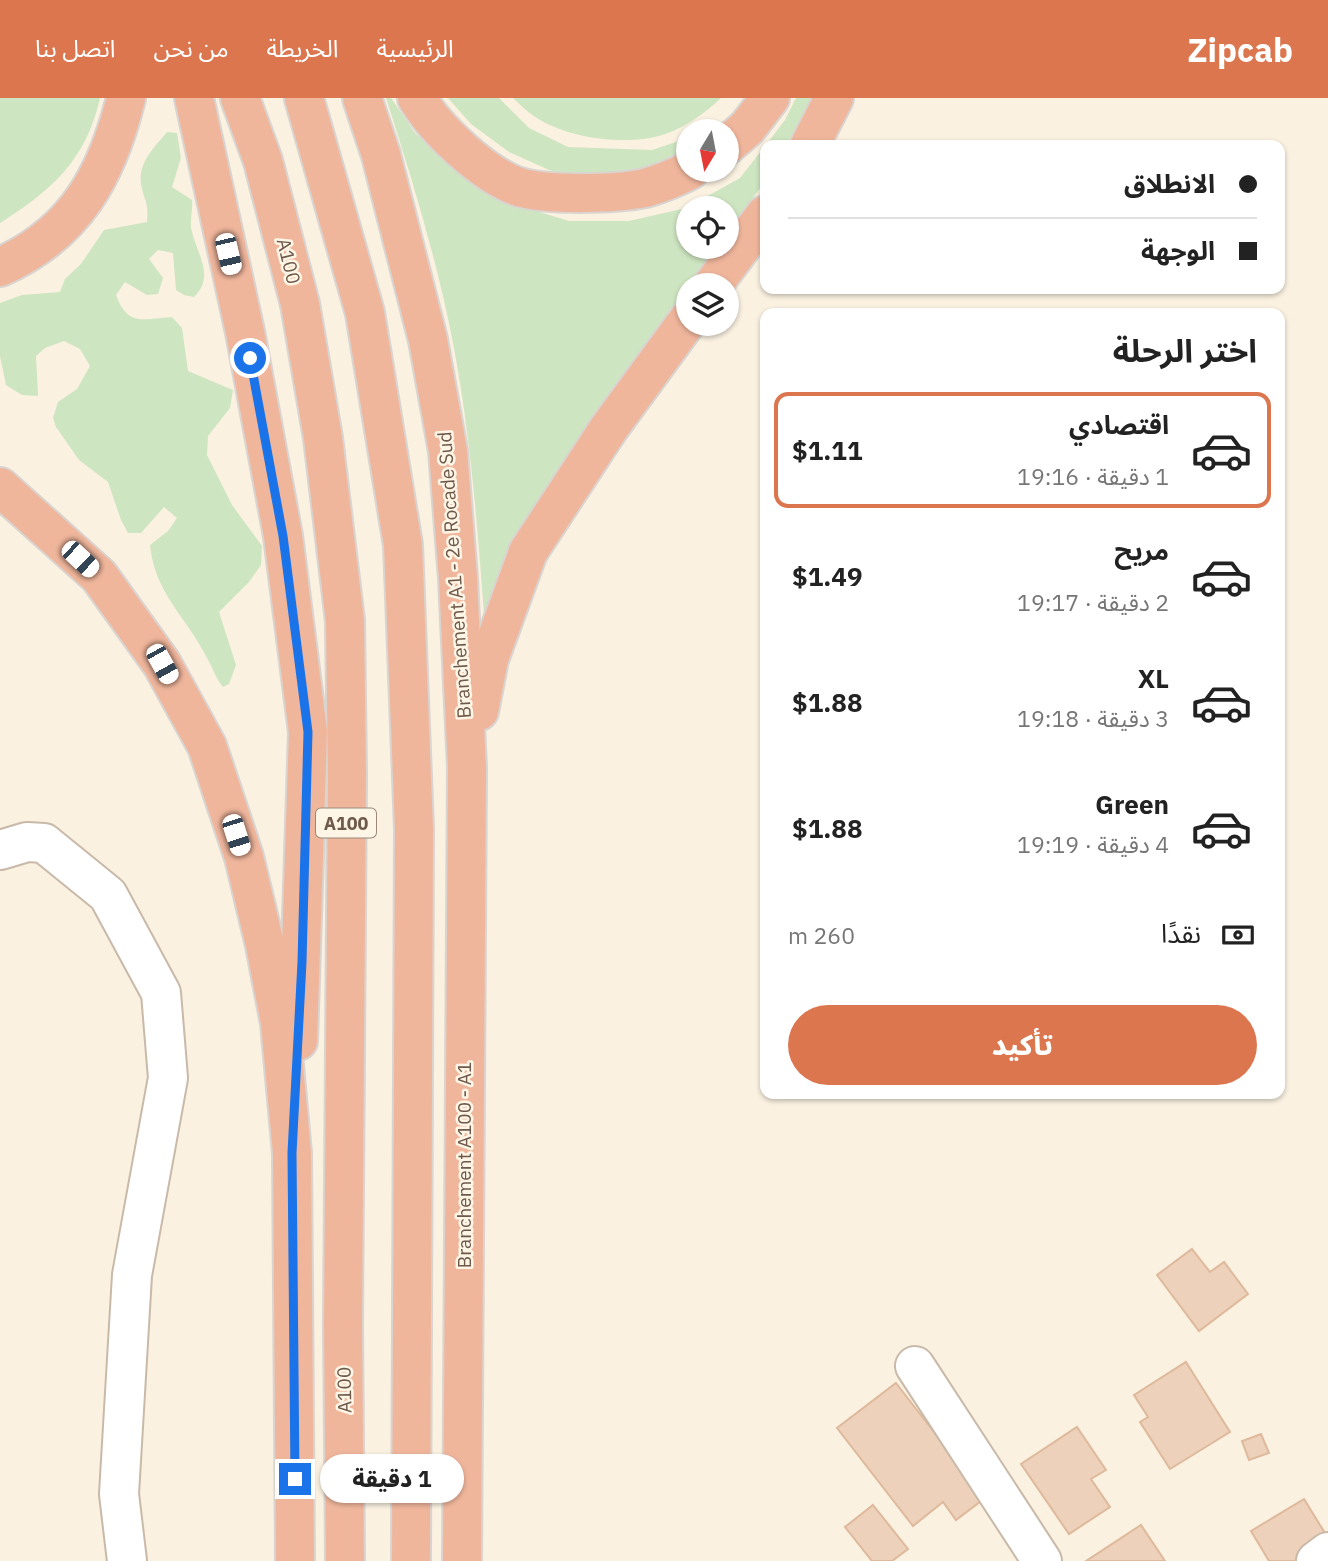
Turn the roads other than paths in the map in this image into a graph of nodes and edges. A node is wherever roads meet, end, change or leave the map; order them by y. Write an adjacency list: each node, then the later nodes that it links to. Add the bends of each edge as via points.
1 (126, 98): 13 (highway, via 117,134 88,197 52,235)
2 (194, 98): 19 (highway, via 281,523 308,732)
3 (240, 98): 24 (highway, A100 / A100, via 263,161 300,303 323,438 345,621)
4 (304, 98): 25 (highway, via 365,313 402,545 414,829)
5 (362, 98): 17 (highway, Branchement A1 - 2e Rocade Sud, via 428,340 448,451)
6 (417, 98): 11 (highway, via 426,114 483,167 517,186 566,192 645,188)
7 (770, 98): 9 (highway)
8 (834, 98): 10 (highway)
9 (739, 135)
10 (813, 140)
11 (676, 176)
12 (760, 222): 14 (highway)
13 (0, 267)
14 (722, 273)
15 (676, 336): 17 (highway, via 608,428 528,552 489,659)
16 (0, 487): 19 (highway, via 99,576 162,664 207,746 244,857 265,945 280,1023)
17 (467, 768): 26 (highway, Branchement A100 - A1)
18 (0, 850): 22 (street, via 27,842 44,843 108,895 161,993 168,1078 132,1275 119,1494)
19 (292, 1153): 23 (highway)
20 (915, 1366): 27 (street)
21 (1328, 1552): 28 (street)
22 (127, 1561)
23 (295, 1561)
24 (345, 1561)
25 (411, 1561)
26 (462, 1561)
27 (1042, 1561)
28 (1316, 1561)

